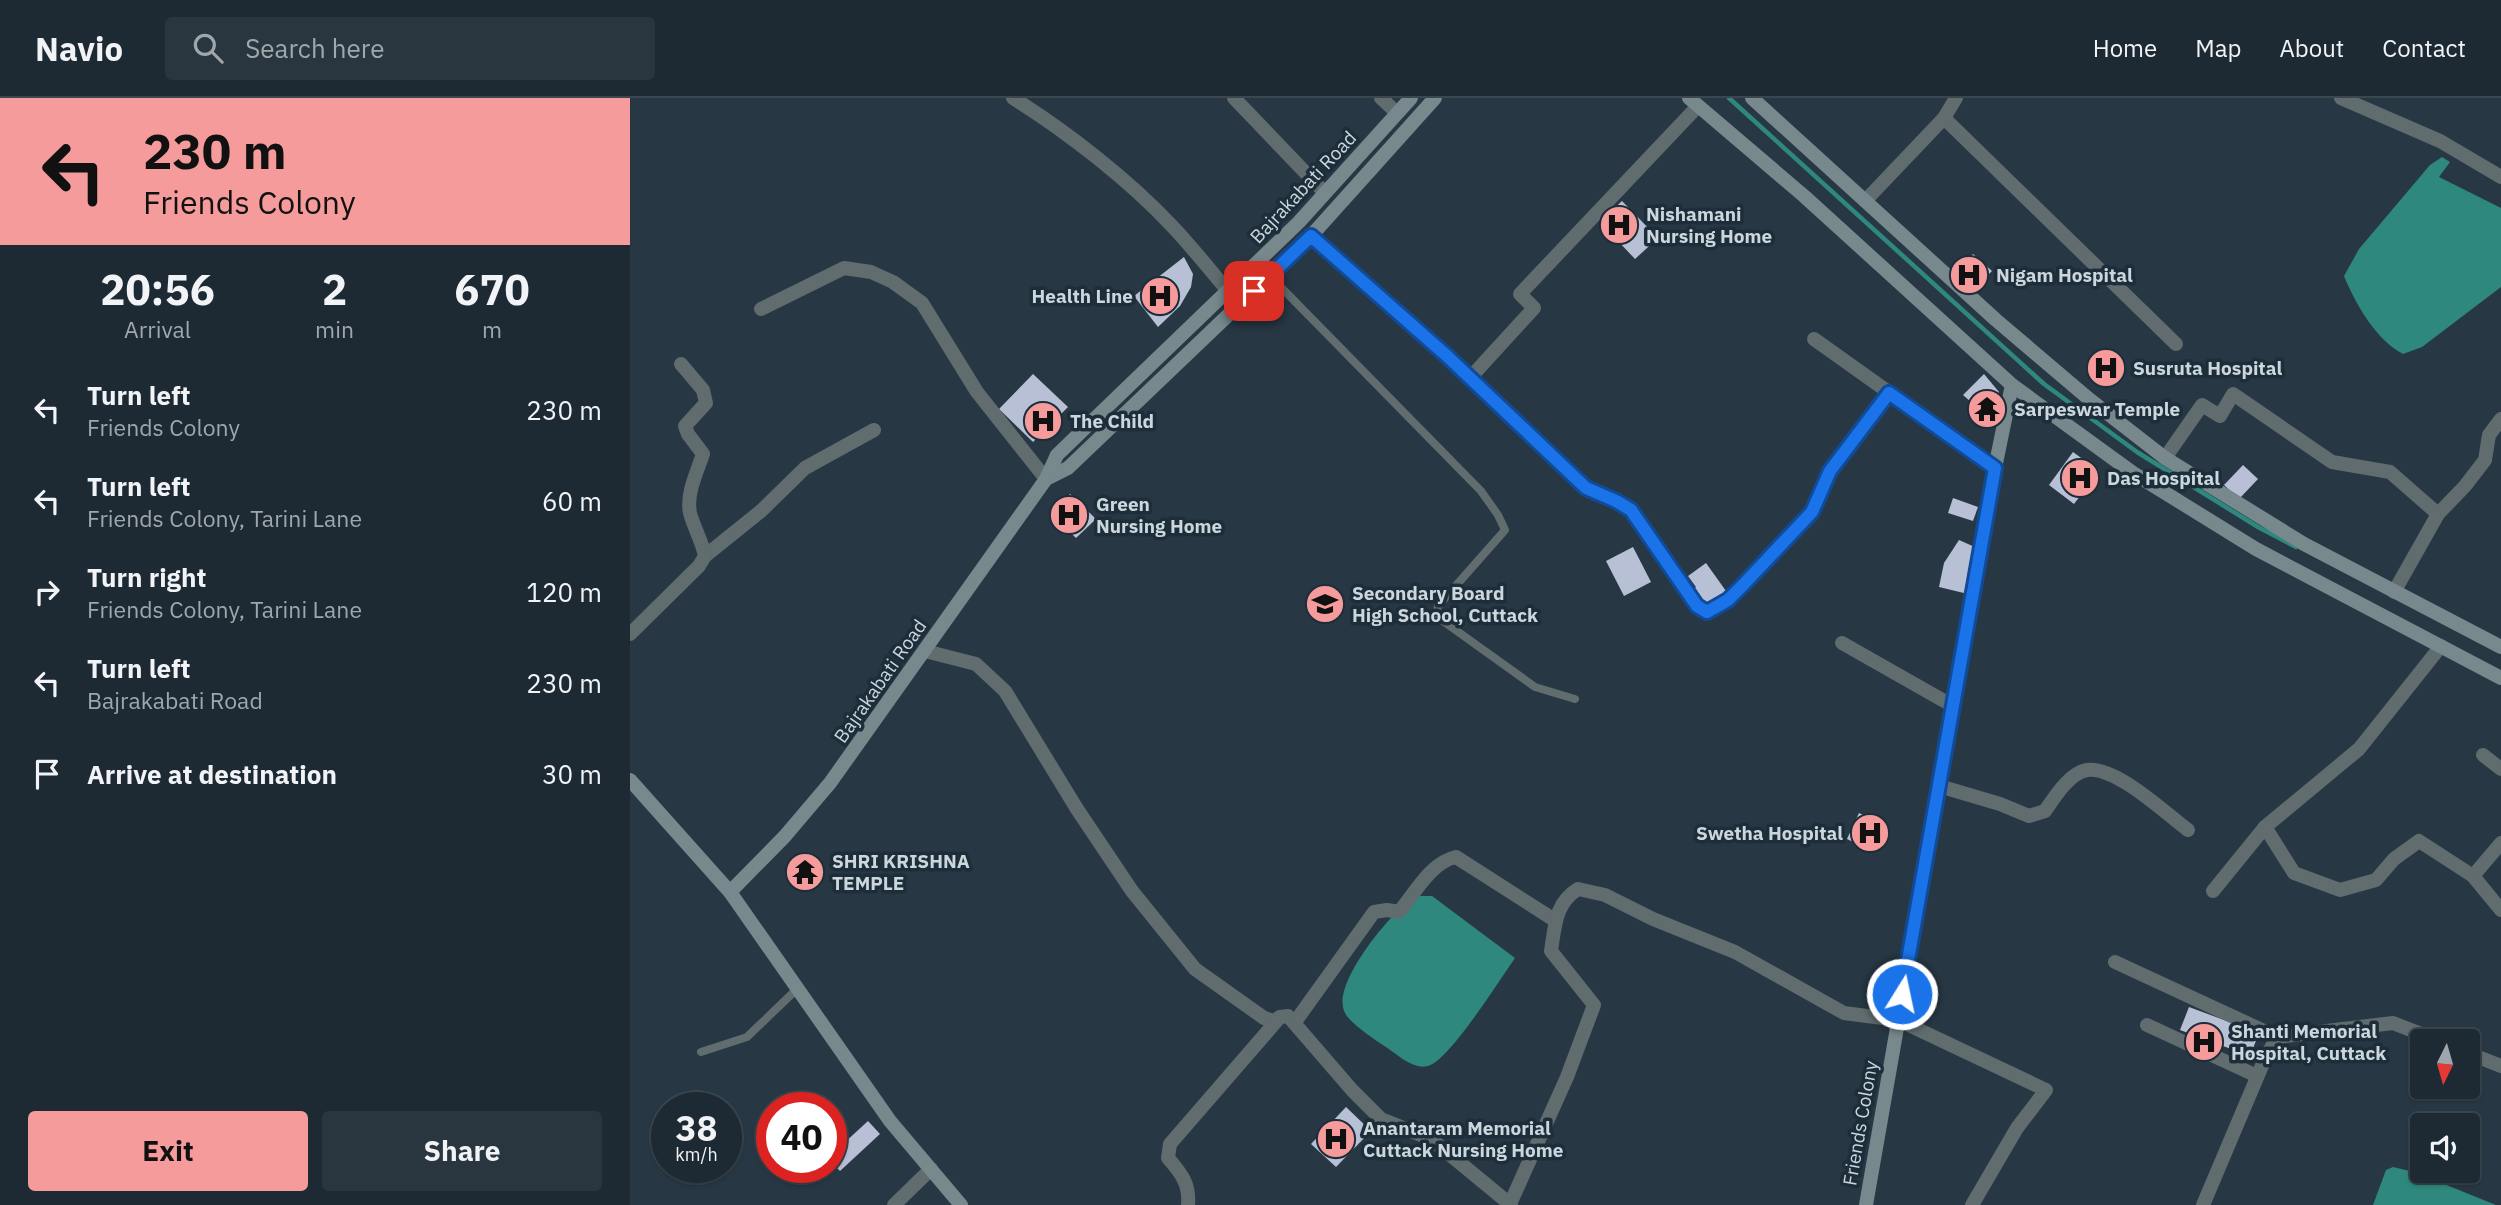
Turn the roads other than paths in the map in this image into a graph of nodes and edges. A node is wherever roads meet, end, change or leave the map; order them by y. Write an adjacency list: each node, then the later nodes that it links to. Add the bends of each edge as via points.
1 (1013, 98): 17 (street, via 1060,129 1136,191)
2 (1234, 98): 13 (street)
3 (1381, 98): 10 (street)
4 (1410, 98): 10 (street, Bajrakabati Road)
5 (1435, 98): 15 (street, Bajrakabati Road)
6 (1752, 98): 14 (street)
7 (1956, 98): 11 (street)
8 (2341, 98): 12 (street, via 2440,141)
9 (1693, 102): 22 (street, via 1520,294 1534,309); 23 (street)
10 (1397, 113): 13 (street, Bajrakabati Road)
11 (1944, 118): 14 (street); 20 (street)
12 (2501, 177)
13 (1325, 194): 17 (street, Bajrakabati Road)
14 (1866, 201): 27 (street, via 1996,320)
15 (1311, 236): 16 (street, Bajrakabati Road); 22 (street)
16 (1270, 276): 29 (street, Bajrakabati Road, via 1068,468); 39 (lane, via 1481,491 1498,515 1504,530 1438,606 1436,616 1535,687)
17 (1228, 291): 29 (street, Bajrakabati Road, via 1057,455)
18 (761, 309): 29 (street, via 844,268 871,272 893,282 922,303 977,392)
19 (1814, 339): 24 (street)
20 (2176, 344)
21 (681, 364): 31 (street, via 703,390 706,403 685,426 703,454 691,491 690,512)
22 (1470, 378): 24 (street, via 1586,488 1631,510 1697,606 1707,612 1728,600 1812,512 1830,471)
23 (2012, 385): 28 (street, Friends Colony); 35 (street, via 2133,473 2256,549)
24 (1889, 393): 28 (street)
25 (2501, 419): 30 (street, via 2489,435 2485,460)
26 (874, 430): 31 (street, via 805,468)
27 (2165, 457): 30 (street, via 2202,405 2220,416 2233,394 2332,462 2390,472); 32 (street, via 2304,544)
28 (1995, 468): 40 (street, Friends Colony)
29 (1046, 479): 37 (street, Bajrakabati Road)
30 (2438, 514): 32 (street)
31 (705, 556): 33 (street)
32 (2394, 592): 36 (street)
33 (630, 634)
34 (1842, 643): 40 (street)
35 (2441, 646): 38 (street); 45 (street, via 2359,749)
36 (2501, 647)
37 (925, 651): 50 (street, Bajrakabati Road, via 830,783); 55 (street, via 976,664 988,673 1005,691 1132,891 1195,969 1264,1018 1274,1021)
38 (2501, 678)
39 (1574, 699)
40 (1953, 706): 44 (street, Friends Colony)
41 (2483, 755): 42 (street)
42 (2501, 769)
43 (631, 781): 50 (street)
44 (1939, 786): 46 (street, via 2029,816 2045,811 2076,775 2087,770 2112,774); 56 (street, Friends Colony)
45 (2265, 827): 48 (street, via 2294,873 2340,890 2376,880 2419,841); 49 (street)
46 (2188, 830)
47 (2501, 843): 48 (street)
48 (2473, 876): 51 (street)
49 (2213, 891)
50 (730, 892): 54 (street)
51 (2501, 910)
52 (1556, 921): 56 (street, via 1565,897 1578,889 1605,895 1735,952 1844,1013); 57 (street, via 1456,857 1448,859 1438,864 1399,912 1374,912); 69 (street, via 1551,951 1594,1005)
53 (2115, 962): 60 (street)
54 (797, 989): 61 (lane, via 747,1037); 65 (street, via 890,1121)
55 (1280, 1017): 57 (street); 68 (street, via 1170,1144 1168,1158 1184,1178)
56 (1898, 1020): 70 (street, Friends Colony); 71 (street, via 2046,1090 2017,1128)
57 (1296, 1022): 69 (street, via 1381,1119 1431,1139)
58 (2147, 1026): 64 (street)
59 (2410, 1030): 60 (street, via 2393,1023)
60 (2277, 1037): 64 (street)
61 (701, 1052)
62 (2480, 1058): 63 (street)
63 (2501, 1066)
64 (2257, 1076): 72 (street)
65 (931, 1170): 66 (street); 67 (street)
66 (894, 1205)
67 (961, 1205)
68 (1188, 1205)
69 (1510, 1205)
70 (1866, 1205)
71 (1972, 1205)
72 (2203, 1205)

